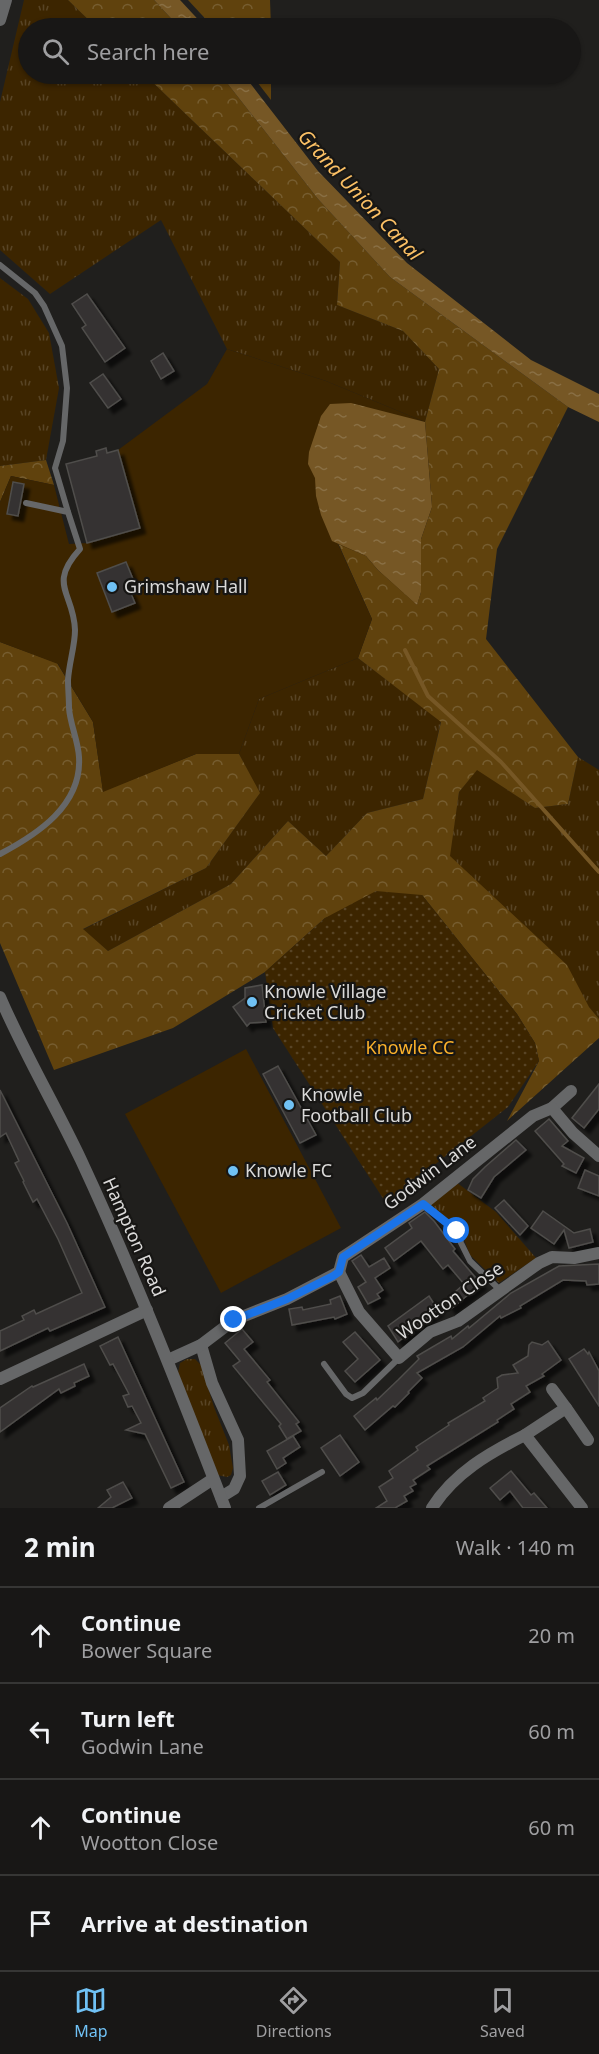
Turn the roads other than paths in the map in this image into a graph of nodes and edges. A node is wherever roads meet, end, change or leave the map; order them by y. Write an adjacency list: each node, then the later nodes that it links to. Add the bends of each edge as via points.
1 (6, 0): 2 (street)
2 (0, 20)
3 (0, 266): 5 (lane, via 35,294 62,346 67,388 63,441 55,468)
4 (26, 503): 5 (lane)
5 (68, 512): 6 (lane, via 80,549 64,572 64,593 75,629 68,681 70,716 79,756 78,778 62,809 29,839)
6 (0, 854)
7 (0, 998): 15 (street, Hampton Road, via 80,1159)
8 (572, 1091): 9 (street, Godwin Lane)
9 (552, 1108): 10 (street); 11 (street, Godwin Lane, via 533,1116)
10 (599, 1156)
11 (423, 1204): 13 (street, Godwin Lane, via 343,1257); 14 (lane, via 457,1231 470,1261)
12 (599, 1253): 14 (street, Wootton Close, via 552,1257)
13 (339, 1272): 16 (street, via 234,1320); 17 (street, Wootton Close, via 359,1312)
14 (500, 1290): 17 (street, Wootton Close, via 458,1320 430,1332)
15 (147, 1310): 18 (street, Hampton Road); 20 (street)
16 (201, 1345): 18 (street); 27 (street, Hampton Road, via 212,1383 238,1440 240,1476)
17 (399, 1358): 19 (lane, via 352,1398)
18 (168, 1360): 26 (street, Hampton Road)
19 (324, 1364)
20 (0, 1379)
21 (552, 1389): 22 (street)
22 (566, 1408): 23 (street); 24 (street)
23 (525, 1435): 30 (street, via 469,1467); 31 (street)
24 (588, 1440)
25 (322, 1472): 29 (lane)
26 (213, 1479): 27 (street, Hampton Road); 28 (street)
27 (223, 1502)
28 (168, 1508)
29 (259, 1508)
30 (432, 1508)
31 (582, 1508)

